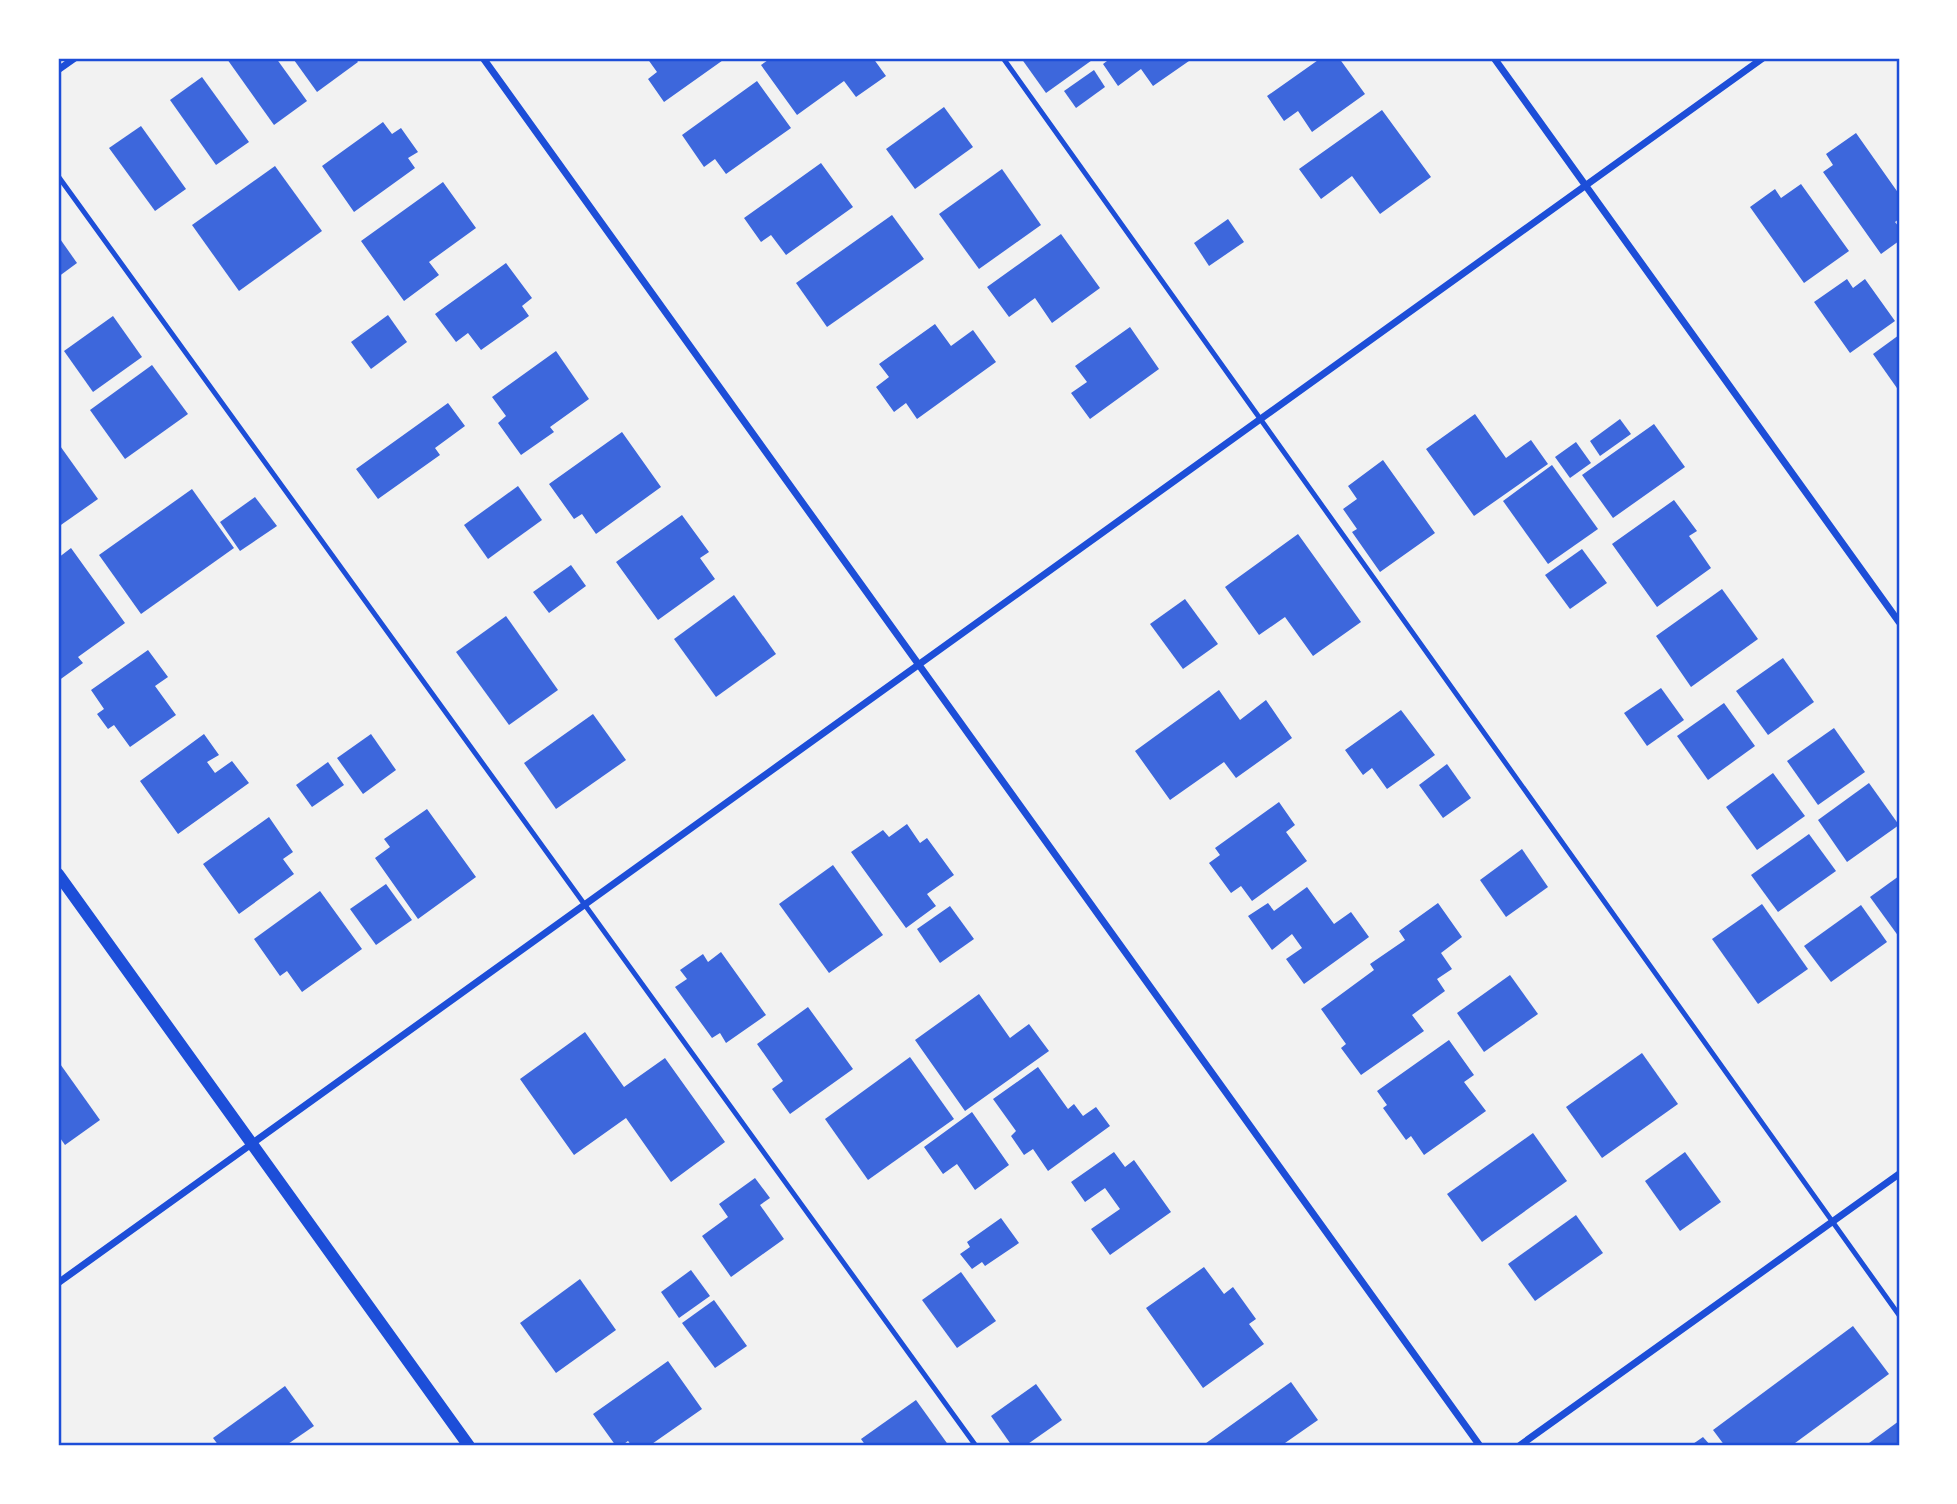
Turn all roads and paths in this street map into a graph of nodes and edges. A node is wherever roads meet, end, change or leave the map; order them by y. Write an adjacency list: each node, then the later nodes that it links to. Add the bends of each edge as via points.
1 (75, 58): 6 (street)
2 (483, 58): 11 (street)
3 (1003, 58): 9 (lane)
4 (1494, 58): 8 (street)
5 (1763, 58): 8 (street)
6 (58, 70)
7 (58, 176): 13 (lane)
8 (1586, 186): 9 (street); 10 (street)
9 (1260, 419): 11 (street); 16 (lane)
10 (1899, 622)
11 (918, 665): 13 (street); 21 (street)
12 (58, 874): 14 (street)
13 (586, 904): 14 (street); 20 (lane)
14 (252, 1144): 17 (street); 19 (street)
15 (1899, 1174): 16 (street)
16 (1832, 1222): 18 (lane); 22 (street)
17 (58, 1283)
18 (1899, 1315)
19 (469, 1446)
20 (976, 1446)
21 (1480, 1446)
22 (1519, 1446)

